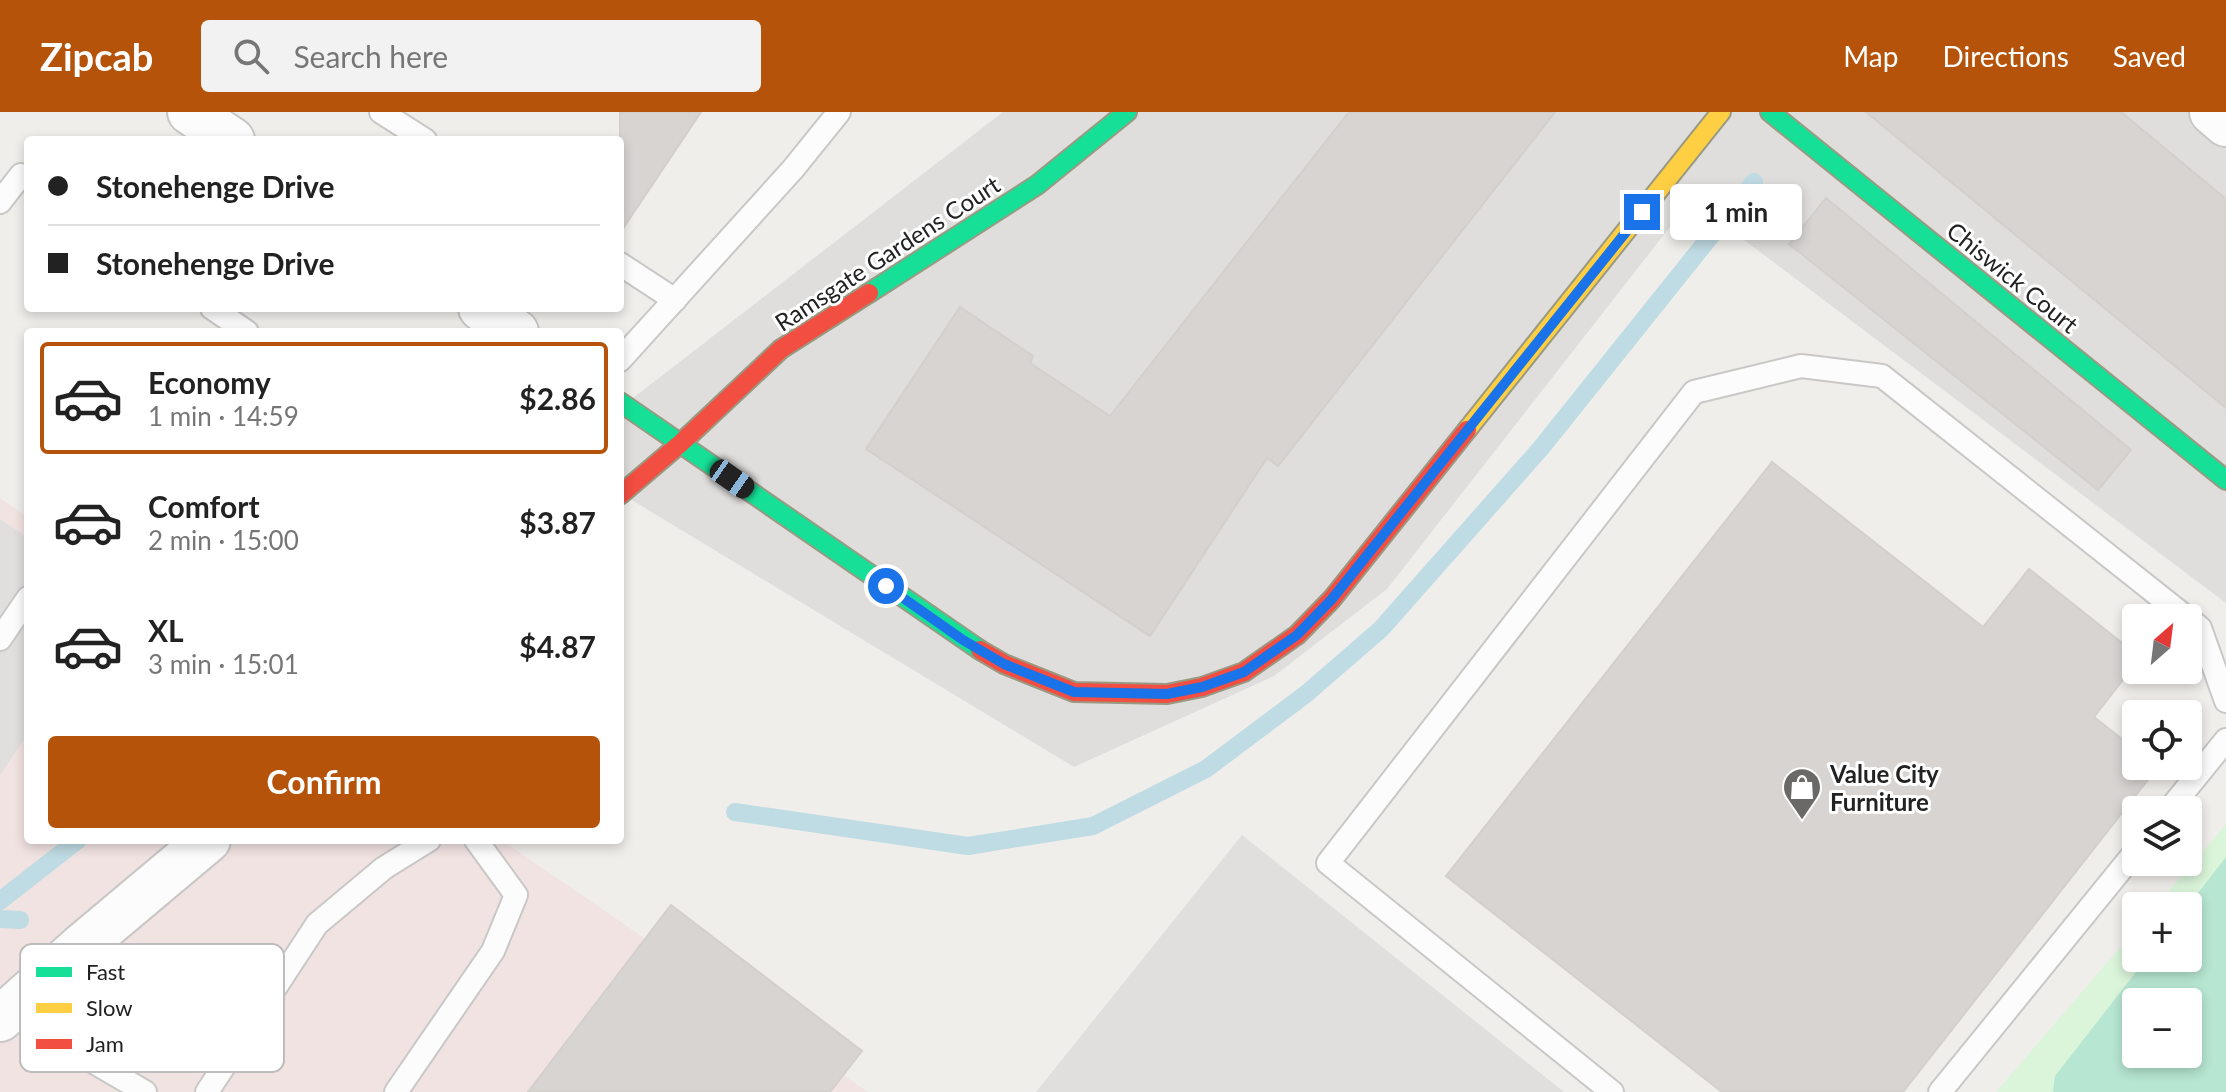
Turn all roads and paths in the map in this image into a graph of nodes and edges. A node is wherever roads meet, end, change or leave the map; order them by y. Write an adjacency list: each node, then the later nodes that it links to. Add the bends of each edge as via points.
1 (190, 112): 9 (street)
2 (381, 112): 10 (lane)
3 (839, 112): 14 (lane)
4 (1127, 112): 21 (street, Ramsgate Gardens Court, via 1037,185 781,349)
5 (1770, 112): 22 (street, Chiswick Court)
6 (2212, 112): 8 (street)
7 (1718, 113): 21 (street, via 1332,599 1297,635 1244,672 1202,687 1167,694 1074,692 1004,664)
8 (2226, 124)
9 (226, 136)
10 (419, 136)
11 (24, 177): 12 (lane)
12 (0, 202)
13 (624, 267): 14 (lane)
14 (675, 300): 19 (lane)
15 (218, 312): 17 (lane)
16 (487, 312): 18 (street)
17 (241, 328)
18 (510, 328)
19 (624, 356)
20 (624, 405): 21 (street)
21 (681, 443): 23 (street, Ramsgate Gardens Court)
22 (2226, 480)
23 (624, 492)
24 (24, 604): 27 (lane)
25 (2170, 604): 44 (lane, via 1882,376 1801,366 1694,392 1328,863)
26 (2202, 634): 28 (lane)
27 (0, 639)
28 (2226, 701)
29 (2226, 740): 30 (lane)
30 (2180, 796)
31 (203, 844): 35 (street)
32 (423, 844): 36 (lane, via 384,868 317,924)
33 (479, 844): 43 (lane, via 516,895 493,951)
34 (2122, 868): 45 (lane)
35 (87, 944)
36 (284, 974)
37 (20, 1001): 38 (street)
38 (4, 1015)
39 (108, 1072): 41 (lane)
40 (220, 1072): 42 (lane)
41 (145, 1092)
42 (207, 1092)
43 (396, 1092)
44 (1612, 1092)
45 (1940, 1092)

